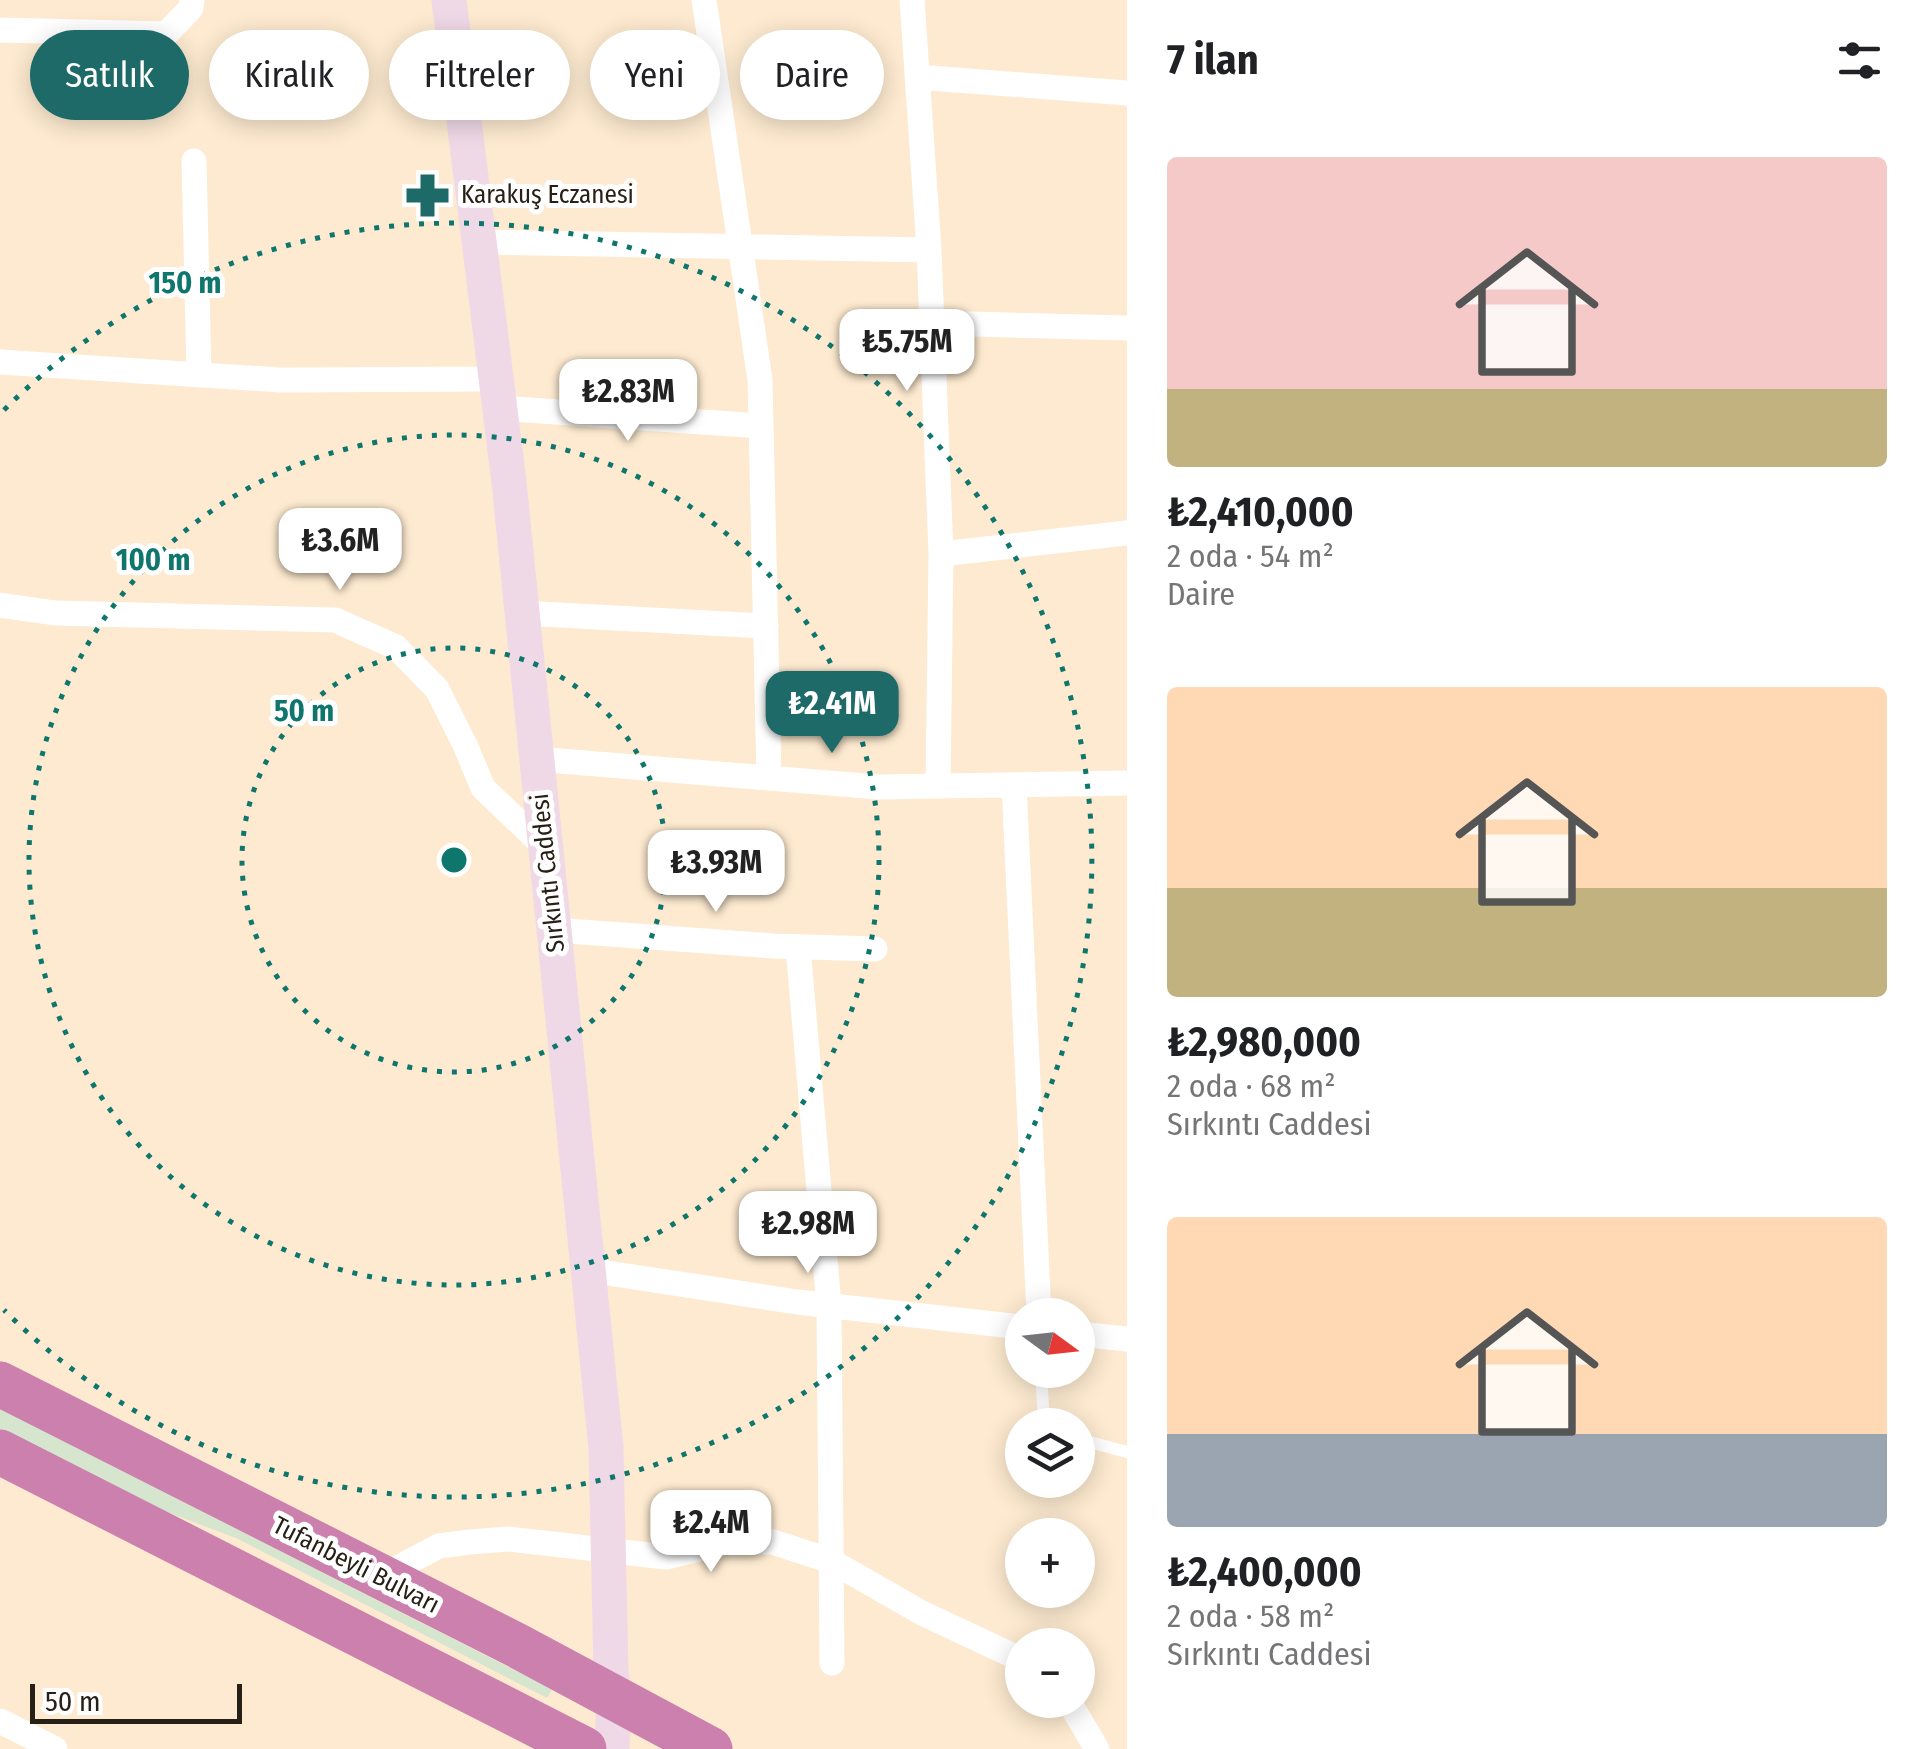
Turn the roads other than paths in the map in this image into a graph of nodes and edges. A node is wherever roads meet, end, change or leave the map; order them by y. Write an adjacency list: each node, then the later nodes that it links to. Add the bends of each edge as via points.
1 (192, 0): 5 (street, via 166,34)
2 (449, 0): 9 (street, Sırkıntı Caddesi)
3 (704, 0): 10 (street)
4 (912, 0): 6 (street)
5 (0, 30)
6 (917, 78): 7 (street); 11 (street)
7 (1127, 93)
8 (194, 161): 15 (street)
9 (479, 242): 10 (street); 16 (street, Sırkıntı Caddesi)
10 (740, 246): 11 (street); 17 (street)
11 (929, 250): 12 (street)
12 (932, 323): 13 (street); 19 (street)
13 (1127, 328)
14 (0, 362): 15 (street)
15 (199, 374): 16 (street)
16 (498, 393): 17 (street); 21 (street, Sırkıntı Caddesi)
17 (761, 426): 22 (street)
18 (1127, 533): 19 (street)
19 (941, 554): 27 (street)
20 (0, 605): 28 (street, via 55,613 334,620 396,647 436,689 483,788)
21 (522, 613): 22 (street); 23 (street, Sırkıntı Caddesi)
22 (766, 626): 24 (street)
23 (536, 759): 24 (street); 28 (street, Sırkıntı Caddesi)
24 (769, 778): 27 (street)
25 (1127, 783): 26 (street)
26 (1014, 785): 27 (street); 33 (street)
27 (938, 786)
28 (546, 848): 29 (street, Sırkıntı Caddesi)
29 (554, 930): 30 (street); 32 (street, Sırkıntı Caddesi)
30 (798, 947): 31 (street); 34 (street)
31 (876, 948)
32 (588, 1270): 34 (street); 42 (street, Sırkıntı Caddesi, via 606,1448)
33 (1037, 1298)
34 (829, 1306): 35 (street); 43 (street)
35 (1005, 1326)
36 (1095, 1336): 37 (street)
37 (1127, 1339)
38 (0, 1384): 44 (highway, Tufanbeyli Bulvarı)
39 (1095, 1444): 41 (lane)
40 (0, 1452): 51 (highway)
41 (1127, 1452)
42 (608, 1551): 43 (street, via 666,1557 728,1542 772,1542); 44 (street, via 508,1539 470,1542 439,1546); 47 (street, Sırkıntı Caddesi)
43 (832, 1561): 45 (street); 46 (street)
44 (380, 1576): 47 (highway, Tufanbeyli Bulvarı)
45 (1005, 1652)
46 (832, 1663)
47 (614, 1698): 52 (street, Sırkıntı Caddesi); 53 (highway, Tufanbeyli Bulvarı)
48 (1079, 1718): 54 (street)
49 (0, 1721): 50 (street)
50 (55, 1749)
51 (584, 1749)
52 (612, 1749)
53 (710, 1749)
54 (1097, 1749)

